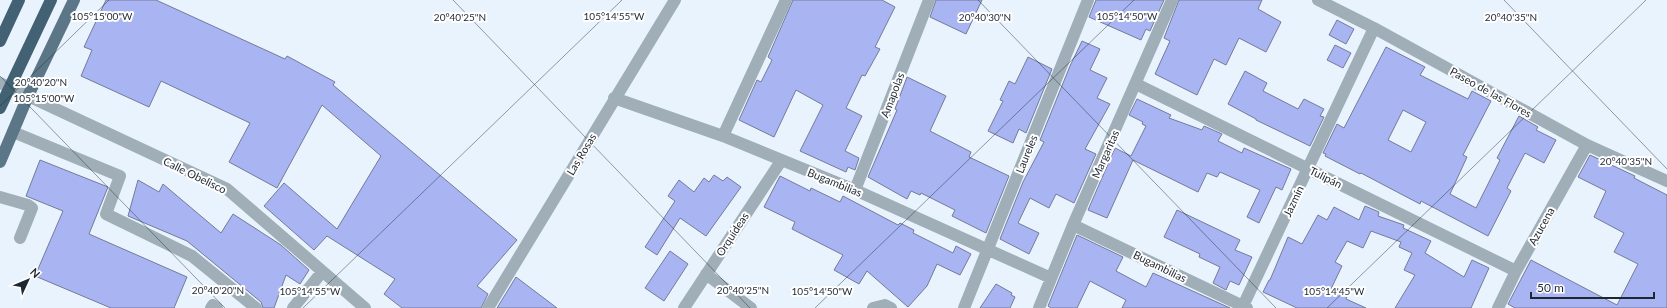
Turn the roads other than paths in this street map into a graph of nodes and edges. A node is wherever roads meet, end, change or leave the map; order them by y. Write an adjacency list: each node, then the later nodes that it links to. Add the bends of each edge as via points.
1 (19, 0): 11 (highway)
2 (51, 0): 13 (highway)
3 (74, 0): 14 (main road)
4 (674, 0): 15 (street, Las Rosas)
5 (786, 0): 18 (street)
6 (929, 0): 24 (street, Amapolas)
7 (1088, 0): 28 (street, Laureles)
8 (1172, 0): 12 (street, Margaritas)
9 (1318, 0): 10 (street, Paseo de las Flores)
10 (1374, 28): 19 (street, Paseo de las Flores); 22 (street, Jazmín)
11 (0, 41)
12 (1136, 84): 22 (street, Tulipán); 26 (street, Margaritas)
13 (5, 85): 14 (street, Calle Obelisco); 16 (highway)
14 (28, 96): 17 (main road); 30 (street, Calle Obelisco, via 227,189)
15 (614, 98): 18 (street, Bugambilias); 39 (street, Las Rosas)
16 (0, 108)
17 (13, 132): 21 (main road); 36 (street, via 120,176 106,214 192,256)
18 (723, 136): 20 (street, Bugambilias)
19 (1587, 145): 23 (street, Paseo de las Flores); 29 (street, Azucena)
20 (781, 161): 24 (street, Bugambilias); 31 (street, Orquídeas)
21 (0, 162)
22 (1308, 169): 29 (street, Tulipán); 33 (street, Jazmín)
23 (1667, 181)
24 (855, 190): 28 (street, Bugambilias)
25 (0, 196): 27 (street, via 32,208)
26 (1073, 225): 32 (street, Margaritas); 33 (street, Bugambilias)
27 (20, 238)
28 (987, 250): 32 (street, Bugambilias); 44 (street, Laureles)
29 (1516, 271): 46 (street, Azucena)
30 (322, 272): 37 (street); 38 (street, Calle Obelisco)
31 (706, 274): 40 (street, Orquídeas); 41 (street)
32 (1051, 278): 45 (street, Margaritas)
33 (1244, 307)
34 (211, 308): 35 (street, via 213,305)
35 (217, 308)
36 (256, 308)
37 (293, 308)
38 (365, 308)
39 (488, 308)
40 (684, 308)
41 (751, 308)
42 (873, 308): 43 (street, via 885,305)
43 (891, 308)
44 (964, 308)
45 (1039, 308)
46 (1498, 308)

